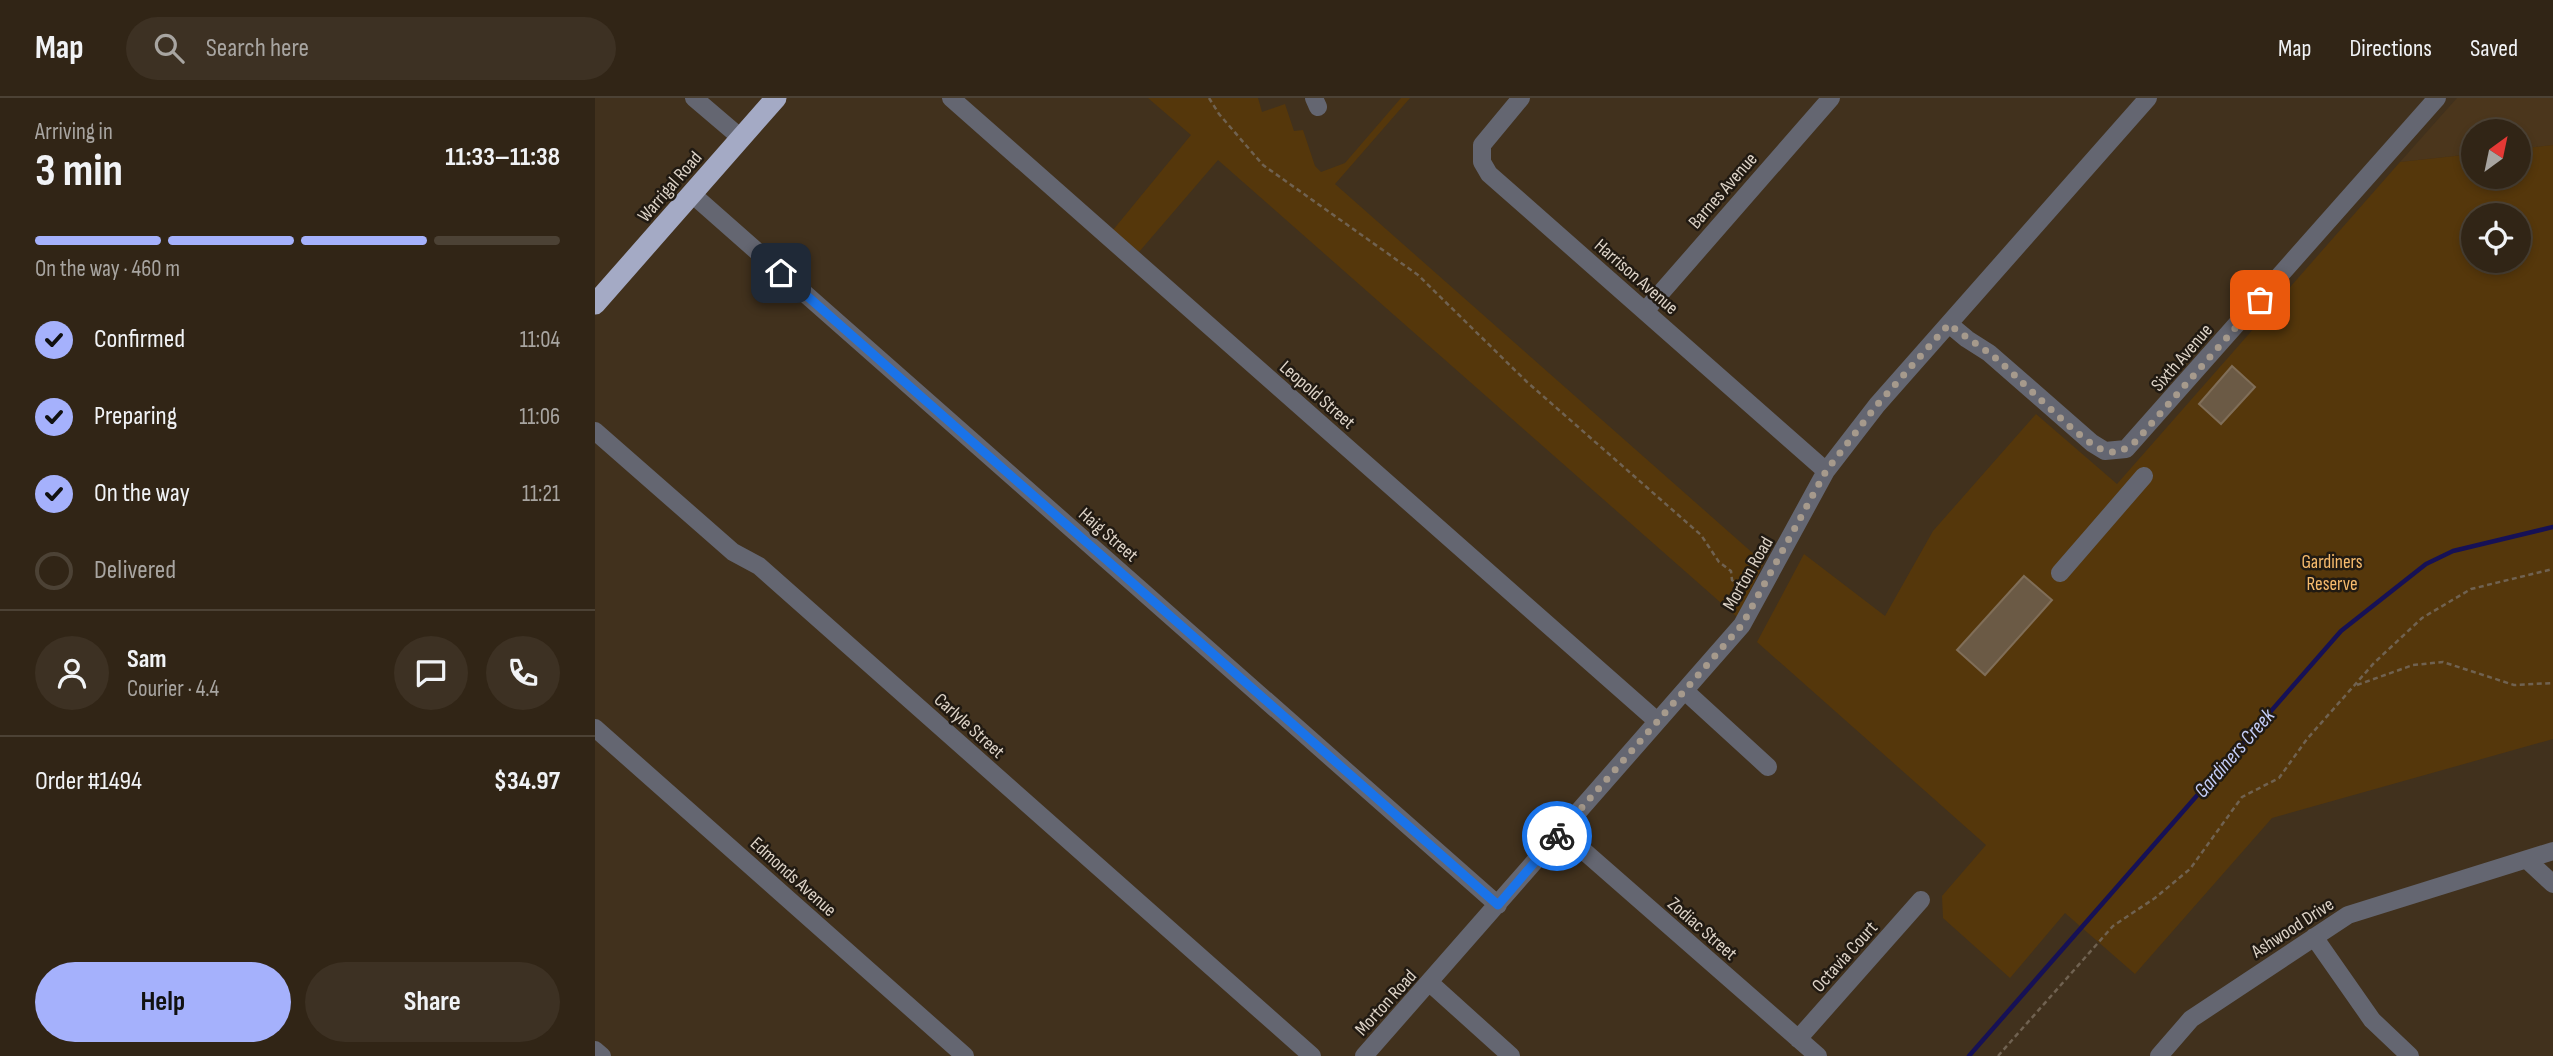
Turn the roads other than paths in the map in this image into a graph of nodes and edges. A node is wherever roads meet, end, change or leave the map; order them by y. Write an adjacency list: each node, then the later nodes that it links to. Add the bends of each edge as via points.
1 (694, 98): 8 (street)
2 (776, 98): 8 (highway, Warrigal Road)
3 (951, 98): 18 (street, Leopold Street)
4 (1521, 98): 11 (street, Harrison Avenue, via 1482,145 1485,168)
5 (1831, 98): 11 (street, Barnes Avenue)
6 (2148, 98): 12 (street, Morton Road)
7 (2437, 98): 12 (street, Sixth Avenue, via 2126,449 2099,448 1989,352 1972,331)
8 (741, 138): 9 (highway, Warrigal Road)
9 (692, 194): 10 (highway, Warrigal Road); 26 (street, Haig Street)
10 (595, 304)
11 (1645, 311): 14 (street, Harrison Avenue)
12 (1953, 320): 14 (street, Morton Road)
13 (595, 431): 33 (street, Carlyle Street, via 733,552 759,566)
14 (1826, 471): 17 (street, Morton Road, via 1742,625)
15 (2144, 476): 16 (street)
16 (2060, 573)
17 (1685, 691): 18 (street, Morton Road); 20 (street)
18 (1657, 721): 21 (street, Morton Road)
19 (595, 728): 32 (street, Edmonds Avenue)
20 (1768, 767)
21 (1561, 831): 26 (street, Morton Road); 29 (street, Zodiac Street)
22 (2553, 851): 23 (street, Ashwood Drive)
23 (2527, 860): 24 (street); 27 (street, Ashwood Drive, via 2348,915)
24 (2553, 884)
25 (1921, 900): 29 (street, Octavia Court)
26 (1498, 905): 28 (street, Morton Road)
27 (2314, 937): 37 (street, Ashwood Drive, via 2191,1019); 38 (street, via 2372,1020)
28 (1430, 983): 34 (street, Morton Road); 35 (street)
29 (1798, 1039): 36 (street, Zodiac Street)
30 (595, 1050): 31 (street)
31 (602, 1056)
32 (965, 1056)
33 (1312, 1056)
34 (1364, 1056)
35 (1511, 1056)
36 (1818, 1056)
37 (2159, 1056)
38 (2410, 1056)

